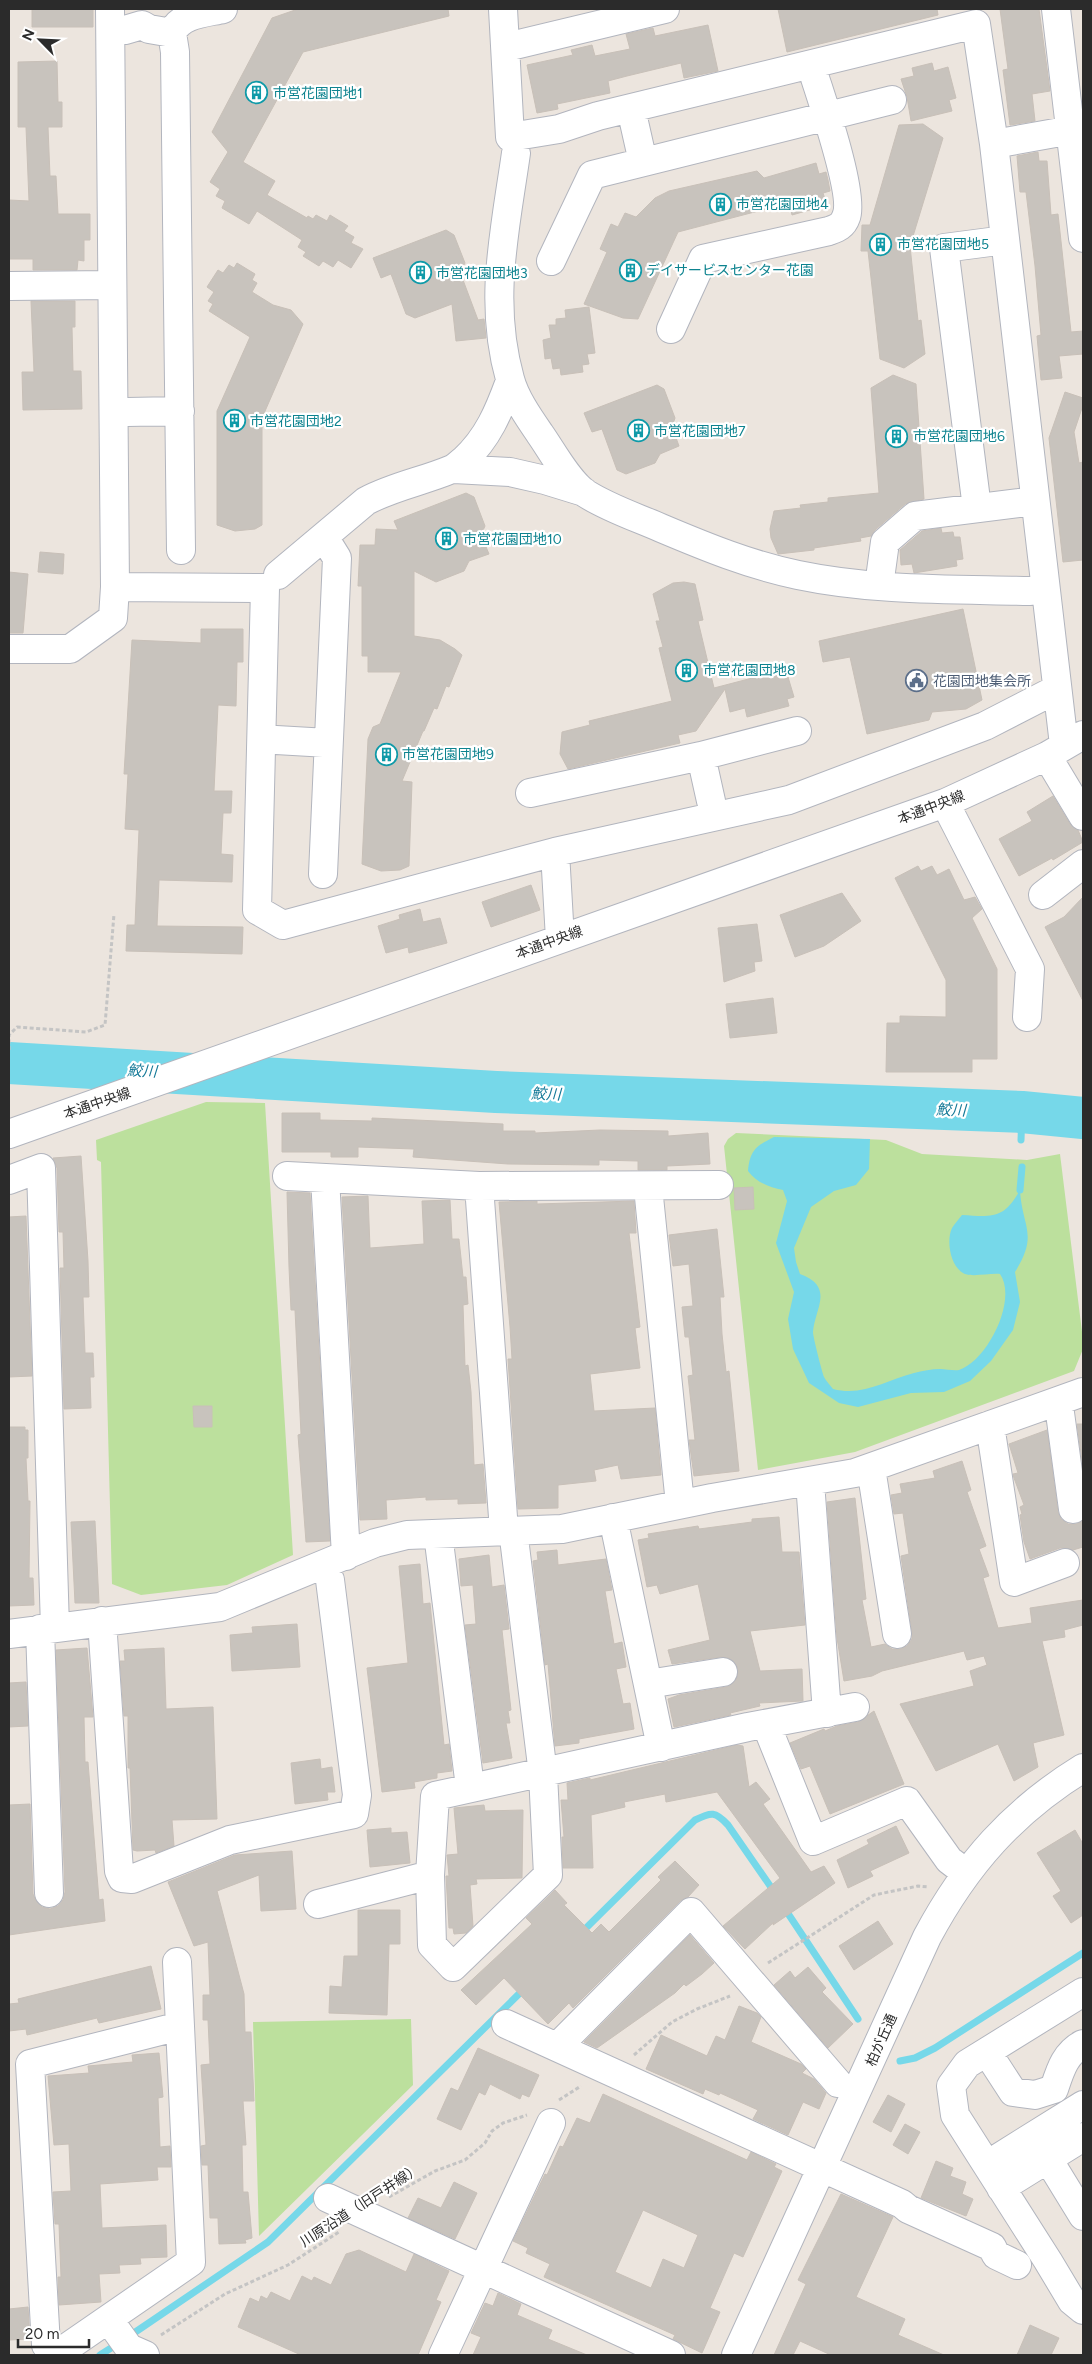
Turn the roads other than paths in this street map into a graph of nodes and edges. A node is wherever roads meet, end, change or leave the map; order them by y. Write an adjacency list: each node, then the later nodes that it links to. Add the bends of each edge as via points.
1 (223, 9): 6 (street, via 184,19 176,23)
2 (503, 9): 7 (street)
3 (665, 9): 7 (street)
4 (1056, 9): 12 (street)
5 (117, 19): 6 (street); 19 (street)
6 (172, 33): 23 (street, via 175,52)
7 (506, 47): 13 (street, via 510,137 559,129 598,116 976,24)
8 (815, 78): 10 (street)
9 (892, 100): 10 (street)
10 (827, 117): 15 (street); 21 (street, via 848,197 846,218 839,228 703,259)
11 (634, 122): 15 (street)
12 (1077, 130): 13 (street); 16 (street)
13 (994, 144): 27 (street)
14 (516, 153): 22 (street, via 498,282 500,327)
15 (643, 162): 18 (street, via 592,175)
16 (1083, 238)
17 (990, 242): 28 (street, via 944,248)
18 (551, 261)
19 (112, 285): 20 (street); 33 (street)
20 (9, 286)
21 (671, 329)
22 (510, 381): 25 (street, via 490,429 475,449); 26 (street, via 560,464)
23 (180, 411): 24 (street); 30 (street)
24 (127, 412)
25 (454, 468): 26 (street, via 510,472); 29 (street, via 366,501)
26 (584, 492): 32 (street, via 711,550 825,580)
27 (1035, 501): 28 (street); 36 (street)
28 (977, 508): 32 (street, via 915,516 885,542)
29 (324, 537): 31 (street); 39 (street, via 337,558)
30 (181, 550)
31 (278, 575)
32 (878, 586): 34 (street)
33 (115, 587): 35 (street, via 113,618 70,649); 46 (street, via 265,588 257,910 275,922 284,925)
34 (1030, 591)
35 (9, 649)
36 (1057, 689): 40 (street); 46 (street, via 985,726 789,800)
37 (797, 731): 41 (street)
38 (276, 740): 39 (street)
39 (328, 743): 48 (street)
40 (1065, 746): 44 (street, 本通中央線); 45 (street)
41 (700, 756): 42 (street); 43 (street)
42 (530, 792)
43 (711, 801)
44 (944, 803): 50 (street, 本通中央線); 51 (street, via 1030,969)
45 (1083, 816)
46 (555, 852): 50 (street)
47 (1083, 864): 49 (street)
48 (323, 874)
49 (1043, 895)
50 (553, 941): 52 (street, 本通中央線)
51 (1027, 1017)
52 (9, 1134)
53 (287, 1176): 54 (street)
54 (325, 1178): 57 (street); 69 (street)
55 (9, 1180): 73 (street, via 41,1168)
56 (719, 1185): 58 (street)
57 (480, 1186): 58 (street); 67 (street)
58 (648, 1187): 64 (street)
59 (1083, 1392): 61 (street)
60 (1060, 1413): 65 (street)
61 (990, 1425): 62 (street); 70 (street, via 1014,1582)
62 (871, 1468): 63 (street); 75 (street)
63 (810, 1482): 64 (street); 79 (street)
64 (680, 1504): 66 (street)
65 (1073, 1509)
66 (613, 1518): 67 (street, via 562,1529); 77 (street)
67 (508, 1531): 68 (street); 83 (street)
68 (438, 1534): 69 (street, via 399,1537); 84 (street)
69 (346, 1556): 72 (street, via 220,1607)
70 (1065, 1563)
71 (330, 1580): 72 (street, via 357,1795 354,1814 230,1840 132,1879 122,1878 120,1871)
72 (102, 1621): 73 (street)
73 (48, 1628): 74 (street); 87 (street)
74 (9, 1634)
75 (897, 1634)
76 (723, 1672): 77 (street)
77 (648, 1684): 81 (street)
78 (856, 1707): 79 (street)
79 (827, 1713): 80 (street)
80 (766, 1724): 81 (street); 85 (street, via 813,1841 907,1801 948,1860)
81 (661, 1747): 83 (street)
82 (1083, 1768): 85 (street, 柏が丘通, via 1015,1818)
83 (544, 1774): 84 (street); 86 (street, via 548,1875 454,1967 432,1945)
84 (470, 1787): 86 (street, via 435,1796)
85 (966, 1873): 101 (street, 柏が丘通, via 945,1903 928,1937)
86 (430, 1874): 88 (street)
87 (49, 1893)
88 (318, 1904)
89 (177, 1962): 92 (street)
90 (1083, 1992): 95 (street)
91 (506, 2024): 94 (street)
92 (180, 2026): 111 (street, via 191,2262); 111 (street, via 30,2064 46,2345 56,2355)
93 (1083, 2044): 95 (street, via 1073,2049 1062,2066 1054,2089 1035,2095 1013,2092)
94 (557, 2047): 96 (street, via 691,1912); 101 (street)
95 (987, 2052): 100 (street, via 967,2064 951,2086 955,2115)
96 (838, 2083)
97 (1083, 2105): 100 (street)
98 (548, 2112): 108 (street)
99 (1069, 2148): 102 (street); 103 (street); 105 (street)
100 (987, 2165): 102 (street)
101 (822, 2168): 107 (street, via 992,2247 996,2255); 114 (street, 柏が丘通)
102 (1002, 2188): 106 (street)
103 (1083, 2190)
104 (328, 2198): 108 (street)
105 (1077, 2220)
106 (1048, 2261): 109 (street, via 1071,2278); 110 (street, via 1072,2302)
107 (1017, 2265)
108 (483, 2268): 112 (street); 113 (street)
109 (1083, 2278)
110 (1083, 2310)
111 (126, 2340)
112 (443, 2355)
113 (671, 2355)
114 (736, 2355)

